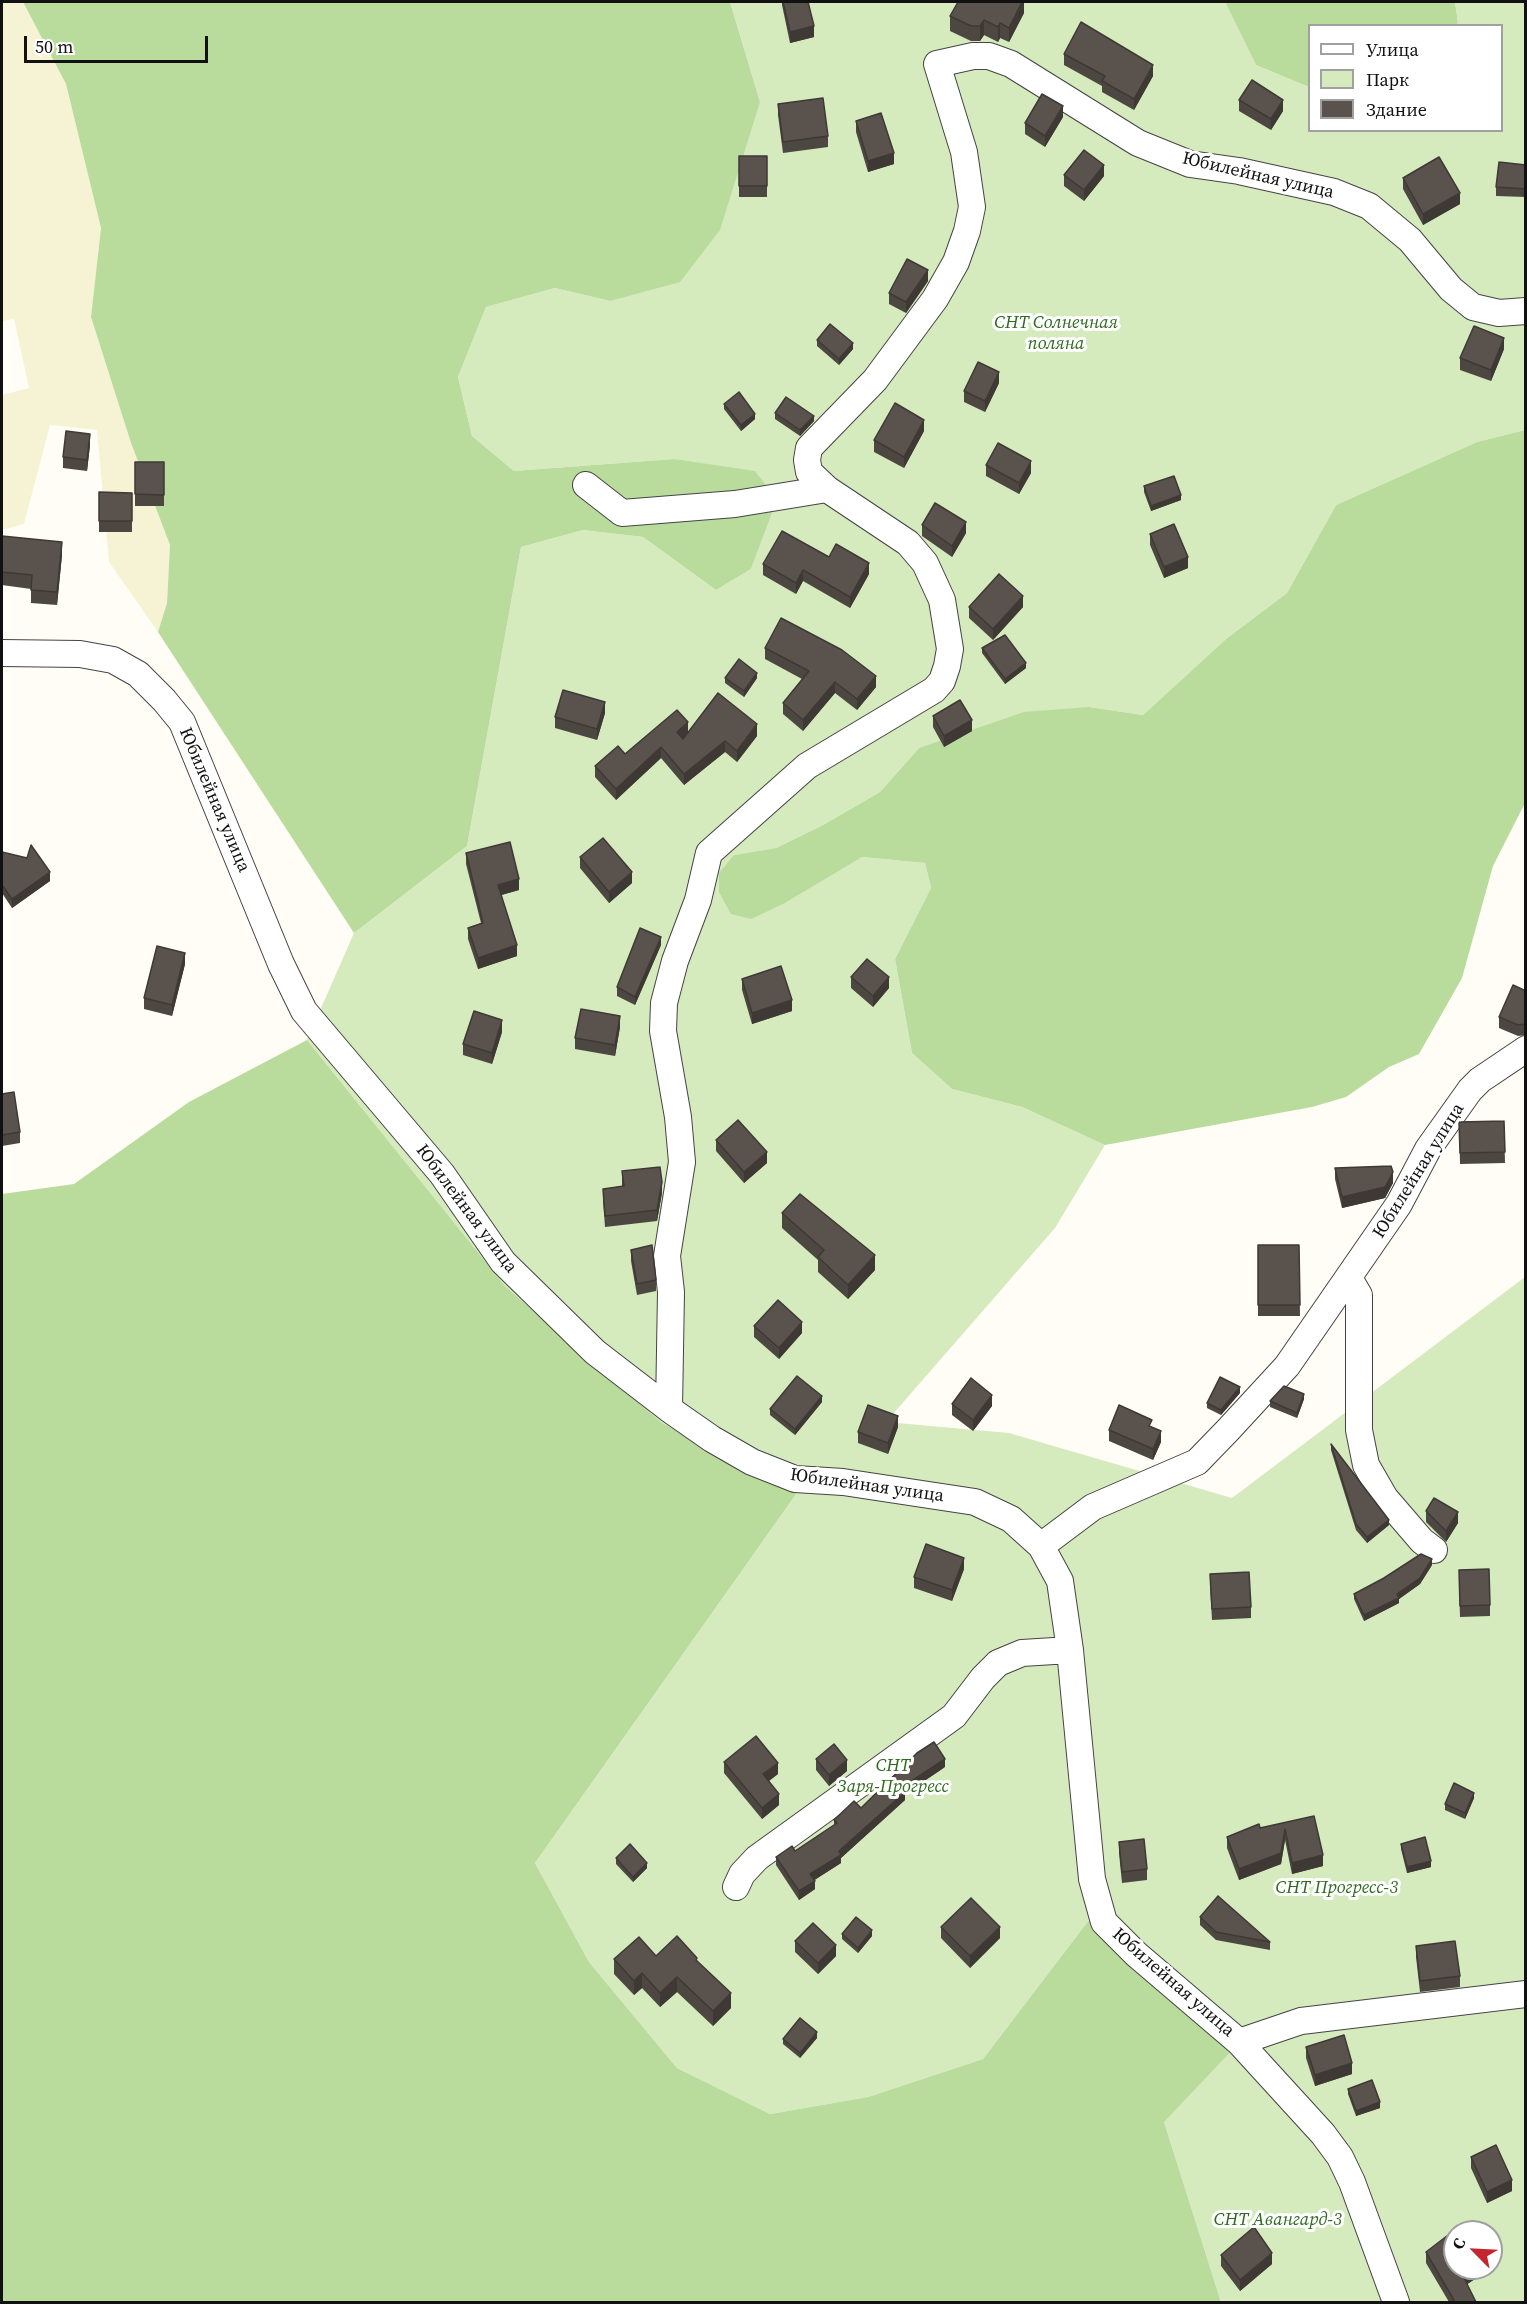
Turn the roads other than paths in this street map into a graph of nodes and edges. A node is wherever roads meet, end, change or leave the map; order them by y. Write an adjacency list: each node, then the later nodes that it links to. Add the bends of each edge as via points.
1 (1526, 311): 3 (street, Юбилейная улица, via 1499,313 1473,307 1451,289 1410,240 1369,206 1334,192 1190,164 1159,152 1011,64 989,56 937,64 964,152 972,207 967,231 956,262 935,299 875,380 809,448 809,472)
2 (586, 485): 3 (street, via 622,513 735,504)
3 (827, 489): 7 (street, via 908,543 925,563 942,600 950,649 942,681 934,690 807,766 709,853 664,1003 663,1031 682,1162 667,1256 671,1292)
4 (2, 653): 7 (street, Юбилейная улица, via 80,654 113,660 138,674 164,700 182,722 304,1011 442,1174 503,1262 595,1352)
5 (1526, 1049): 6 (street, Юбилейная улица, via 1470,1090 1428,1149 1399,1204)
6 (1349, 1278): 8 (street, Юбилейная улица, via 1287,1366 1197,1462 1093,1507); 9 (street, via 1359,1295 1359,1430 1366,1465 1385,1498)
7 (669, 1409): 8 (street, Юбилейная улица, via 752,1462 795,1479 843,1482 975,1502 1011,1519)
8 (1041, 1546): 10 (street, Юбилейная улица, via 1060,1581)
9 (1434, 1550)
10 (1070, 1650): 11 (street, via 1022,1653 998,1663 954,1716 757,1858); 13 (street, Юбилейная улица, via 1092,1879 1104,1922)
11 (736, 1887)
12 (1526, 1994): 13 (street, via 1301,2021)
13 (1239, 2042): 14 (street, Юбилейная улица, via 1340,2157)
14 (1396, 2302)

